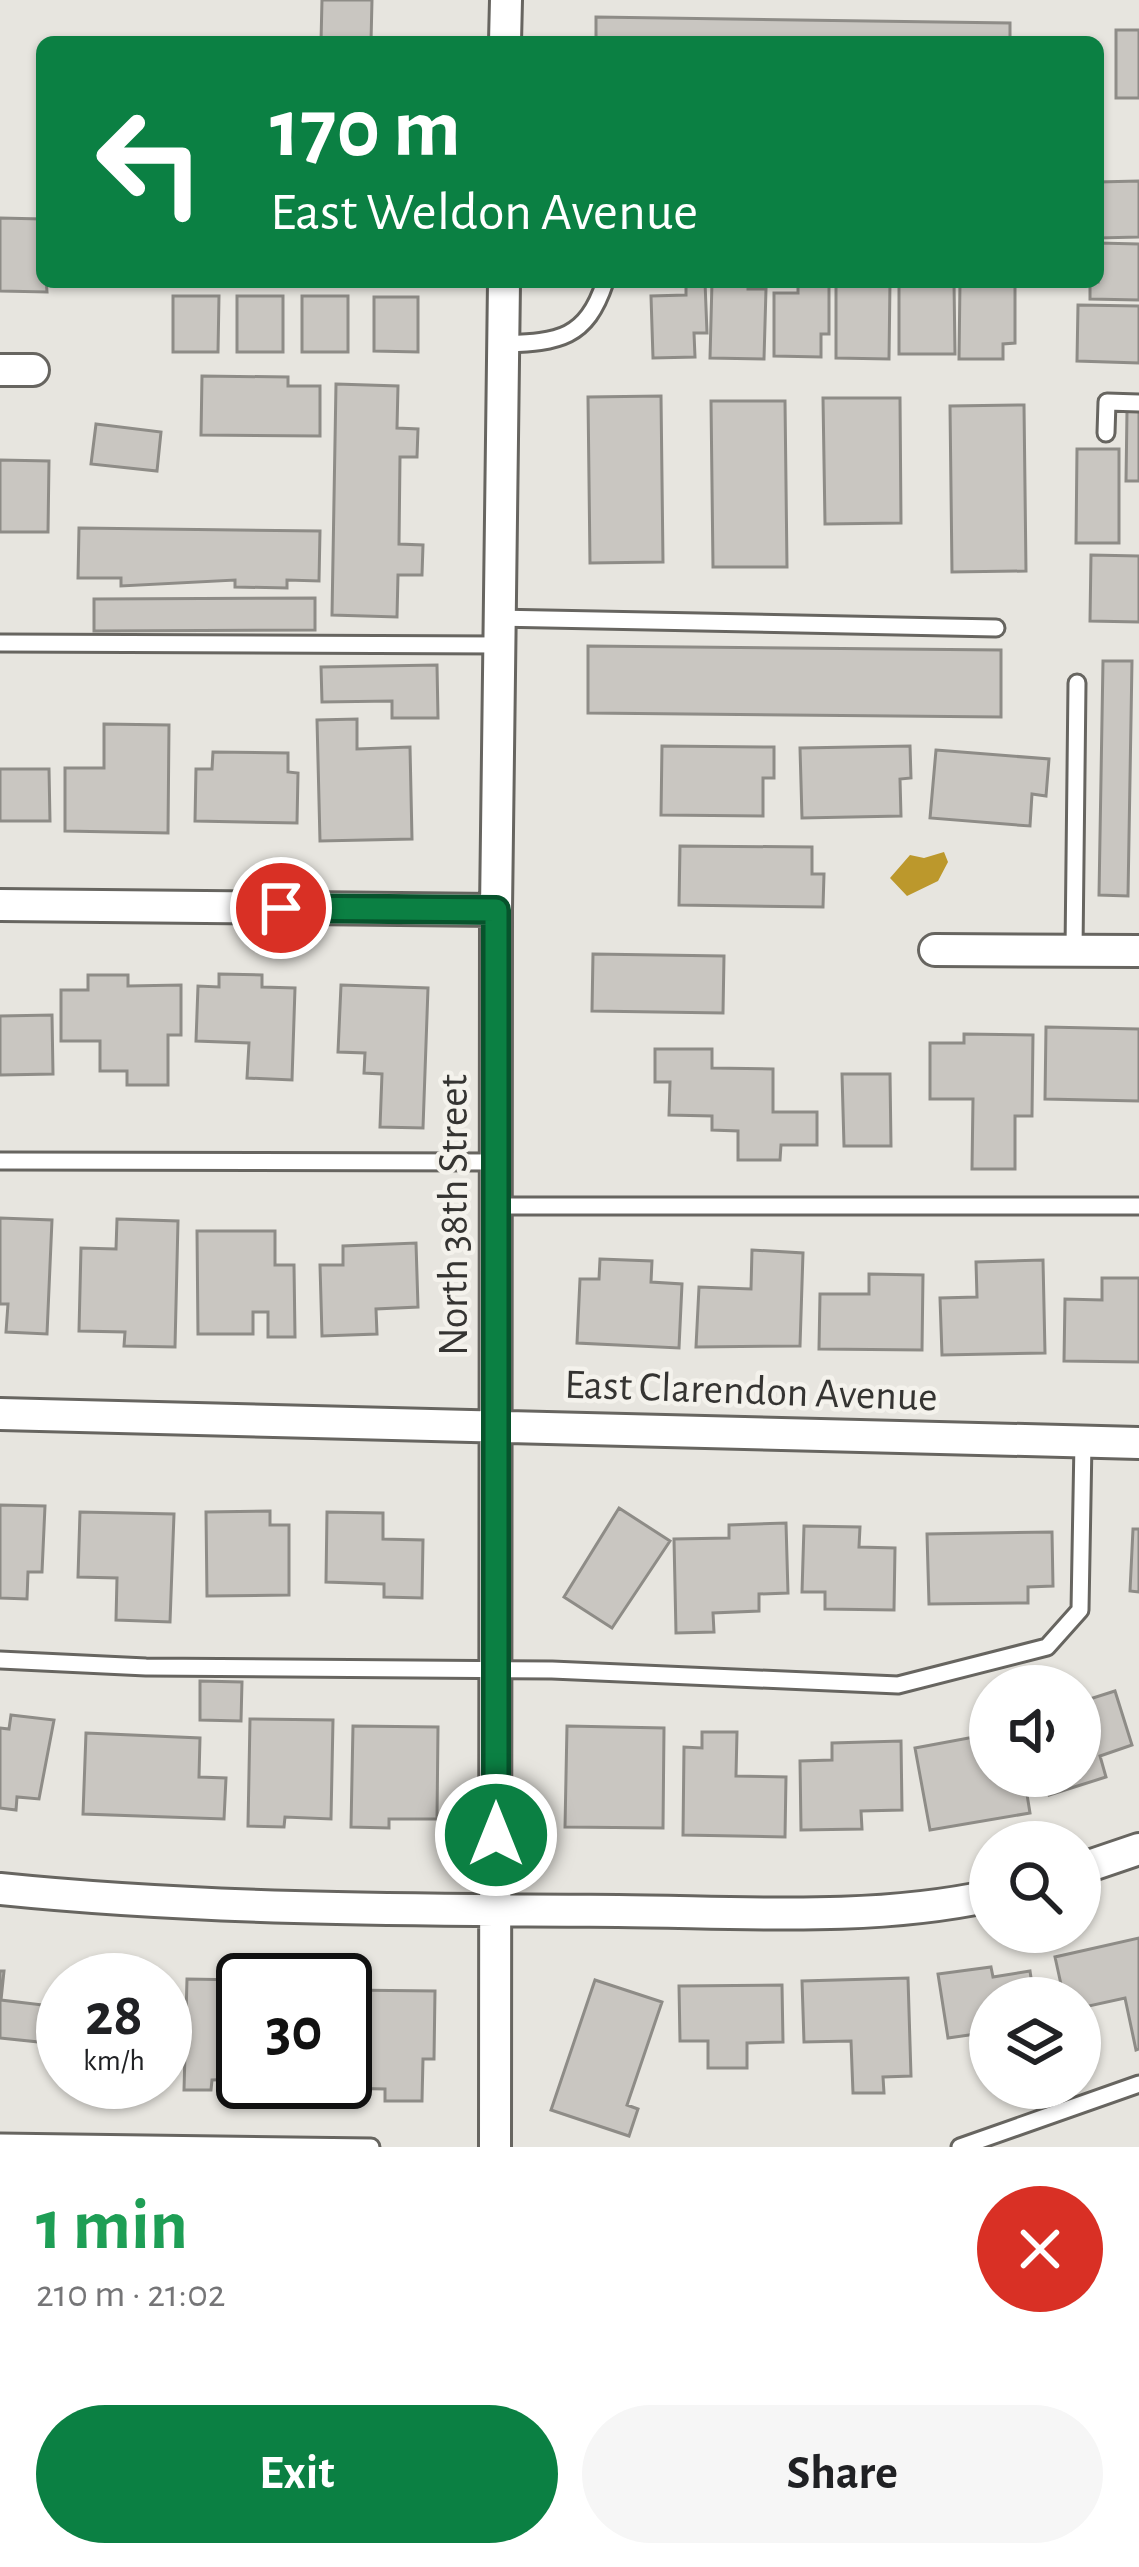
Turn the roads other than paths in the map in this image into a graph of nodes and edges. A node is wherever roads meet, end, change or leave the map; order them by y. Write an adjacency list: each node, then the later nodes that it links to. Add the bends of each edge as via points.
1 (506, 0): 2 (street)
2 (506, 36)
3 (504, 288): 5 (street, North 38th Street)
4 (603, 288): 5 (lane, via 594,314 554,343)
5 (504, 344): 11 (street, North 38th Street)
6 (0, 370): 7 (street)
7 (33, 370)
8 (1139, 403): 9 (lane, via 1107,402)
9 (1106, 433)
10 (996, 628): 11 (lane)
11 (500, 631): 12 (lane); 15 (street, North 38th Street)
12 (0, 643)
13 (1077, 682): 17 (lane)
14 (0, 905): 15 (street)
15 (496, 910): 20 (street, North 38th Street)
16 (935, 950): 17 (street)
17 (1074, 950): 18 (street)
18 (1139, 951)
19 (0, 1161): 20 (lane)
20 (496, 1162): 21 (street, North 38th Street)
21 (496, 1206): 22 (lane); 24 (street, North 38th Street)
22 (1139, 1206)
23 (0, 1414): 24 (street, East Clarendon Avenue)
24 (496, 1426): 25 (street, East Clarendon Avenue); 28 (street, North 38th Street)
25 (1083, 1442): 26 (street, East Clarendon Avenue); 28 (lane, via 1080,1610 1047,1647 898,1685)
26 (1139, 1443)
27 (0, 1660): 28 (lane)
28 (496, 1670): 33 (street, North 38th Street)
29 (1139, 1849): 30 (street)
30 (1101, 1862)
31 (0, 1889): 33 (street, via 140,1904)
32 (969, 1898): 33 (street, via 842,1912)
33 (496, 1911): 37 (street, North 38th Street)
34 (1139, 2084): 38 (lane)
35 (0, 2142): 36 (lane)
36 (371, 2147)
37 (495, 2147)
38 (960, 2147)

